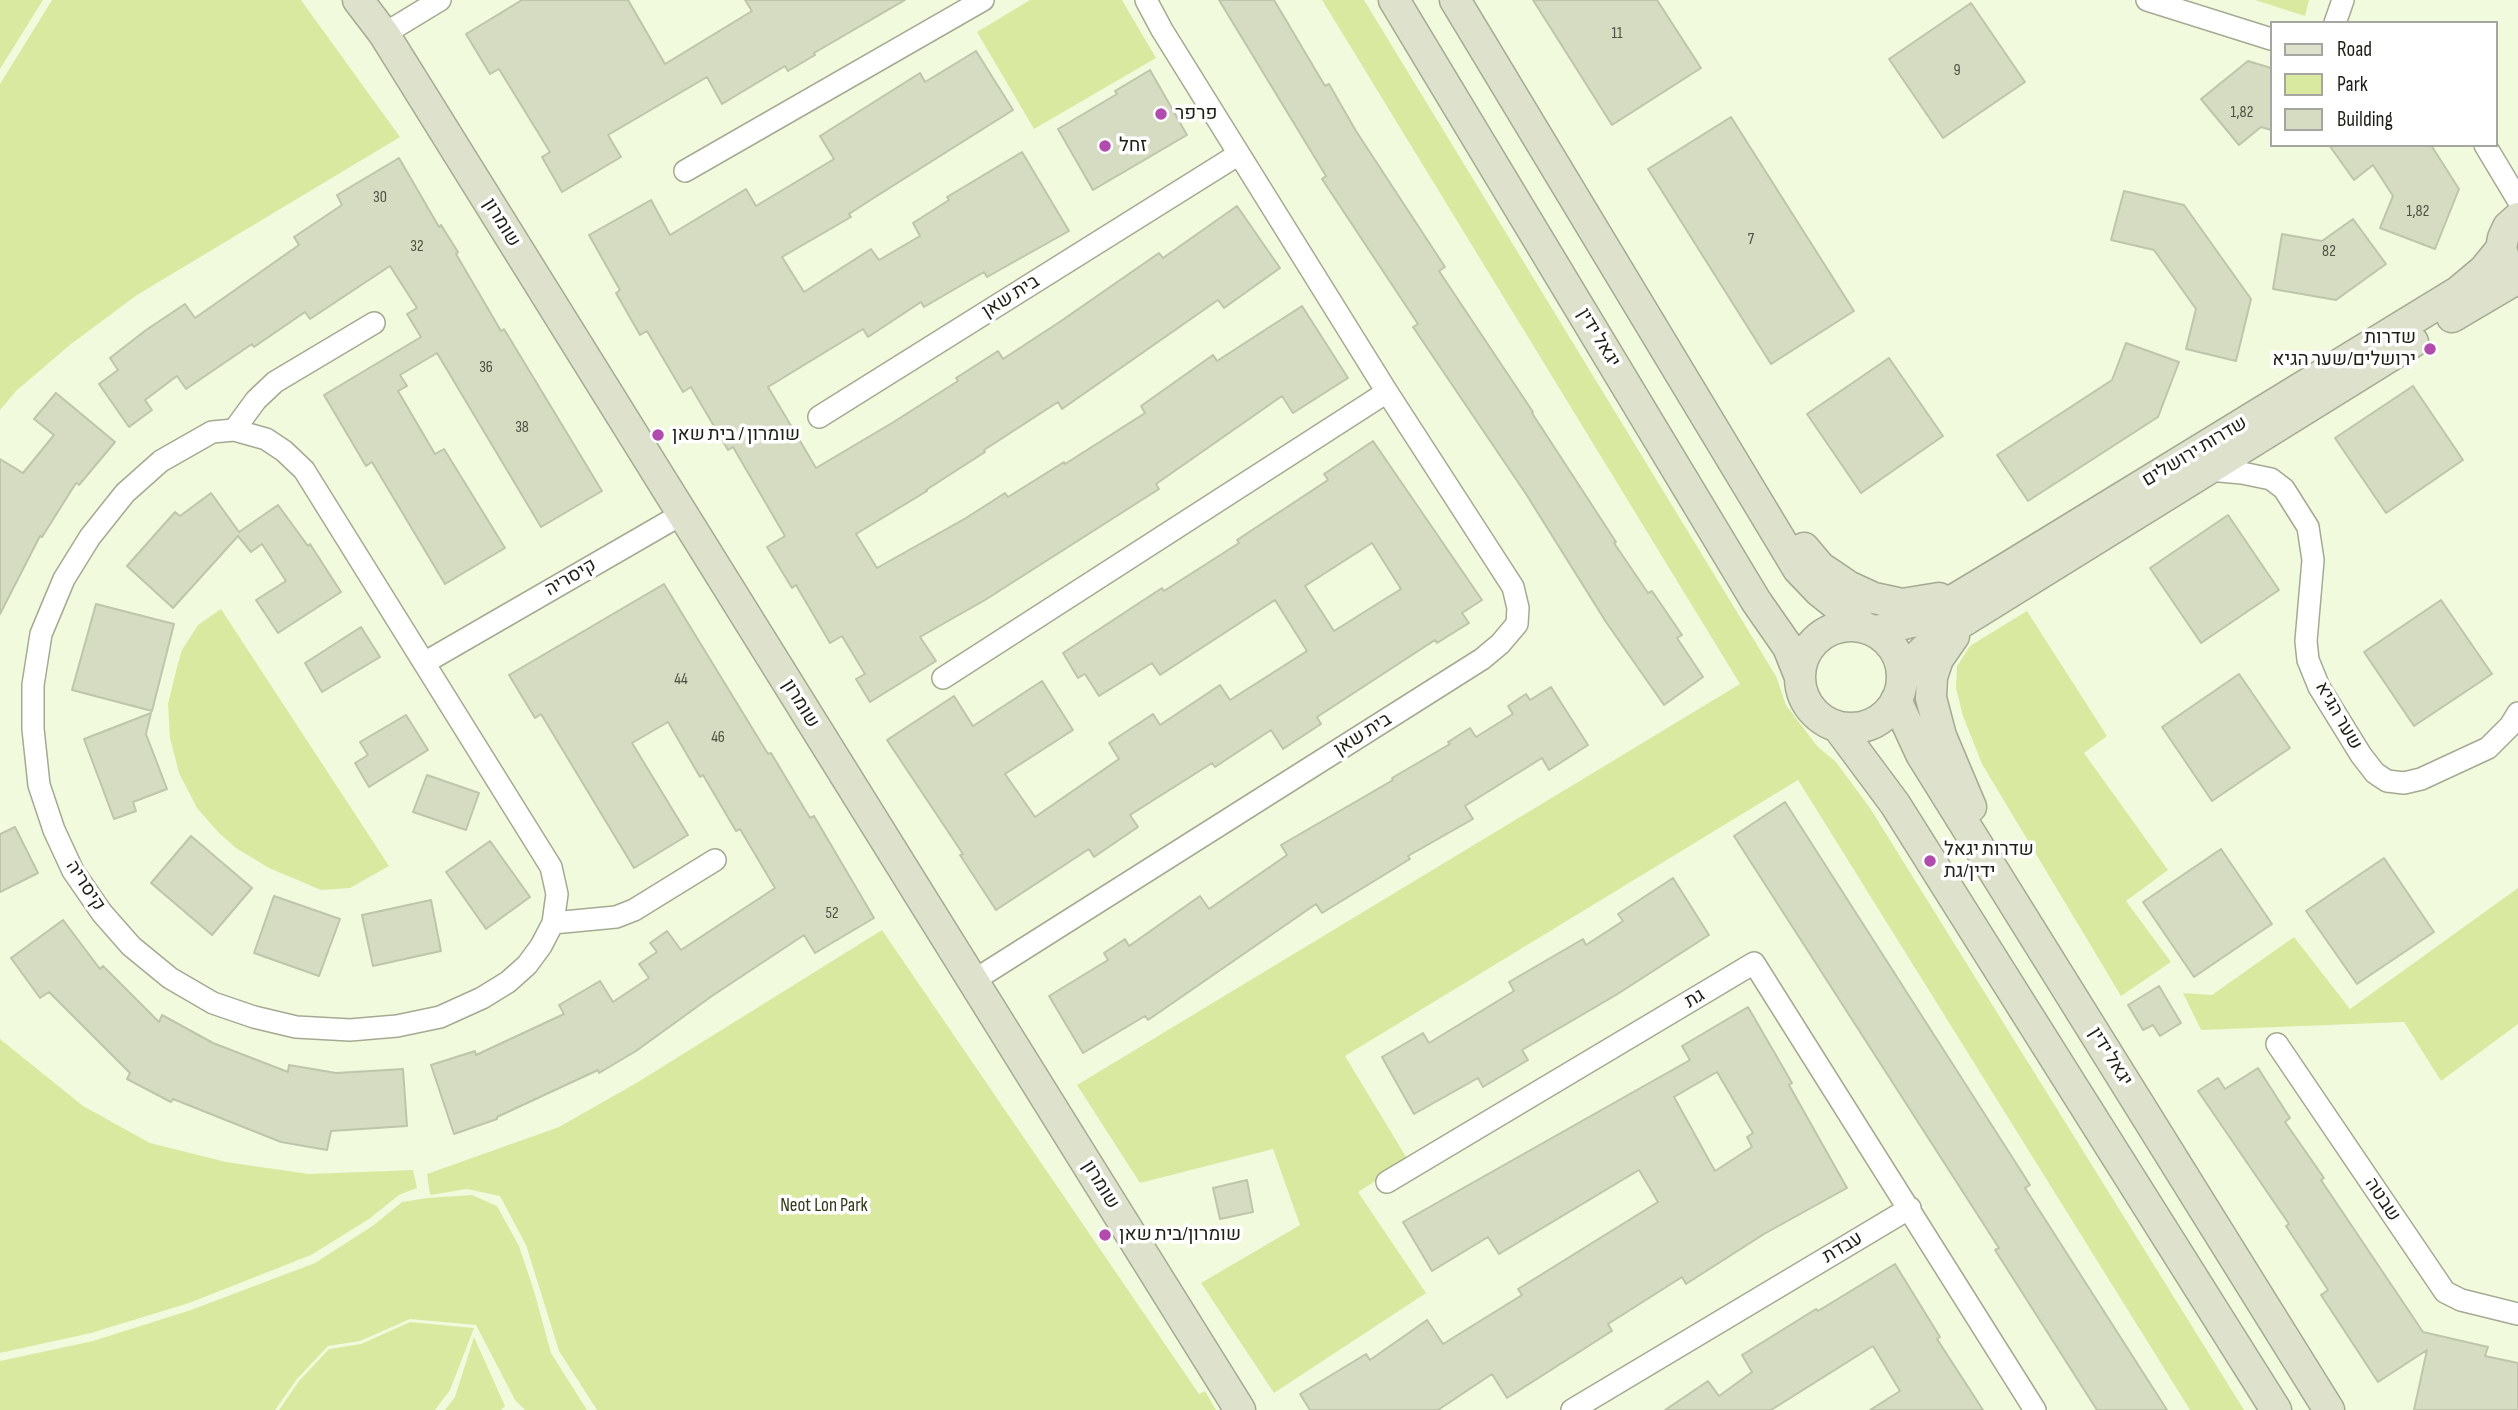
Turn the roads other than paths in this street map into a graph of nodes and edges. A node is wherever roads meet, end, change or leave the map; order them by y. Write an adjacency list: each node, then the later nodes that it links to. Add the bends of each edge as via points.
1 (358, 0): 10 (main road, שומרון)
2 (440, 0): 10 (street)
3 (983, 0): 14 (street)
4 (1146, 0): 13 (street, בית שאן)
5 (1394, 0): 30 (main road, יגאל ידין, via 1788,647)
6 (1455, 0): 24 (main road)
7 (2147, 0): 11 (street)
8 (2343, 0): 9 (street)
9 (2336, 21)
10 (384, 34): 25 (main road, שומרון)
11 (2270, 39)
12 (2486, 147): 15 (street)
13 (1239, 154): 20 (street, בית שאן); 21 (street, בית שאן)
14 (685, 171)
15 (2518, 200)
16 (2518, 218): 17 (main road, שדרות ירושלים, via 2508,227)
17 (2501, 249): 18 (main road, via 2509,270); 26 (main road, שדרות ירושלים, via 2484,271 2459,291)
18 (2518, 278): 23 (main road, שדרות ירושלים)
19 (374, 323): 22 (street, via 275,382)
20 (1387, 392): 31 (street); 38 (street, בית שאן, via 1513,587 1517,624 1482,659)
21 (819, 418)
22 (234, 430): 29 (street, קיסריה, via 266,439 304,470); 37 (street, קיסריה, via 212,432 189,444 161,461 125,493 89,537 64,579 41,634 33,685 39,785 73,871 131,946 170,978 213,1003 296,1027 350,1030 440,1017 508,982 527,965)
23 (2209, 470): 27 (main road, שדרות ירושלים); 33 (street, שער הגיא, via 2271,479 2284,489 2308,527 2313,559 2305,641 2308,660 2319,687 2375,773 2387,781 2404,783 2444,769 2488,748)
24 (1744, 479): 26 (main road, via 1820,566 1874,598 1902,604 1933,600); 28 (main road, via 1798,569)
25 (682, 514): 29 (street, קיסריה); 38 (main road, שומרון)
26 (2008, 567): 28 (main road, שדרות ירושלים, via 1920,620)
27 (1970, 617): 32 (main road, שדרות ירושלים, via 1938,637); 36 (main road, via 1938,659 1931,698 1941,736)
28 (1870, 629): 30 (main road, via 1849,626 1820,636 1805,655); 32 (main road, via 1895,650)
29 (424, 663): 37 (street, קיסריה, via 551,867 556,894)
30 (1800, 677): 34 (main road, via 1811,708)
31 (943, 678)
32 (1899, 688): 34 (main road, via 1886,714 1871,724); 36 (main road, יגאל ידין, via 1921,754)
33 (2518, 713)
34 (1838, 726): 46 (main road, via 1903,816)
35 (715, 860): 37 (street, via 634,910)
36 (2007, 891): 47 (main road, יגאל ידין)
37 (552, 923)
38 (973, 981): 43 (main road, שומרון)
39 (2277, 1044): 42 (street, שבטה, via 2445,1292)
40 (1387, 1182): 41 (street, גת, via 1755,963)
41 (1910, 1208): 44 (street, עבדת); 45 (street)
42 (2518, 1314)
43 (1240, 1410)
44 (1572, 1410)
45 (2035, 1410)
46 (2276, 1410)
47 (2329, 1410)

